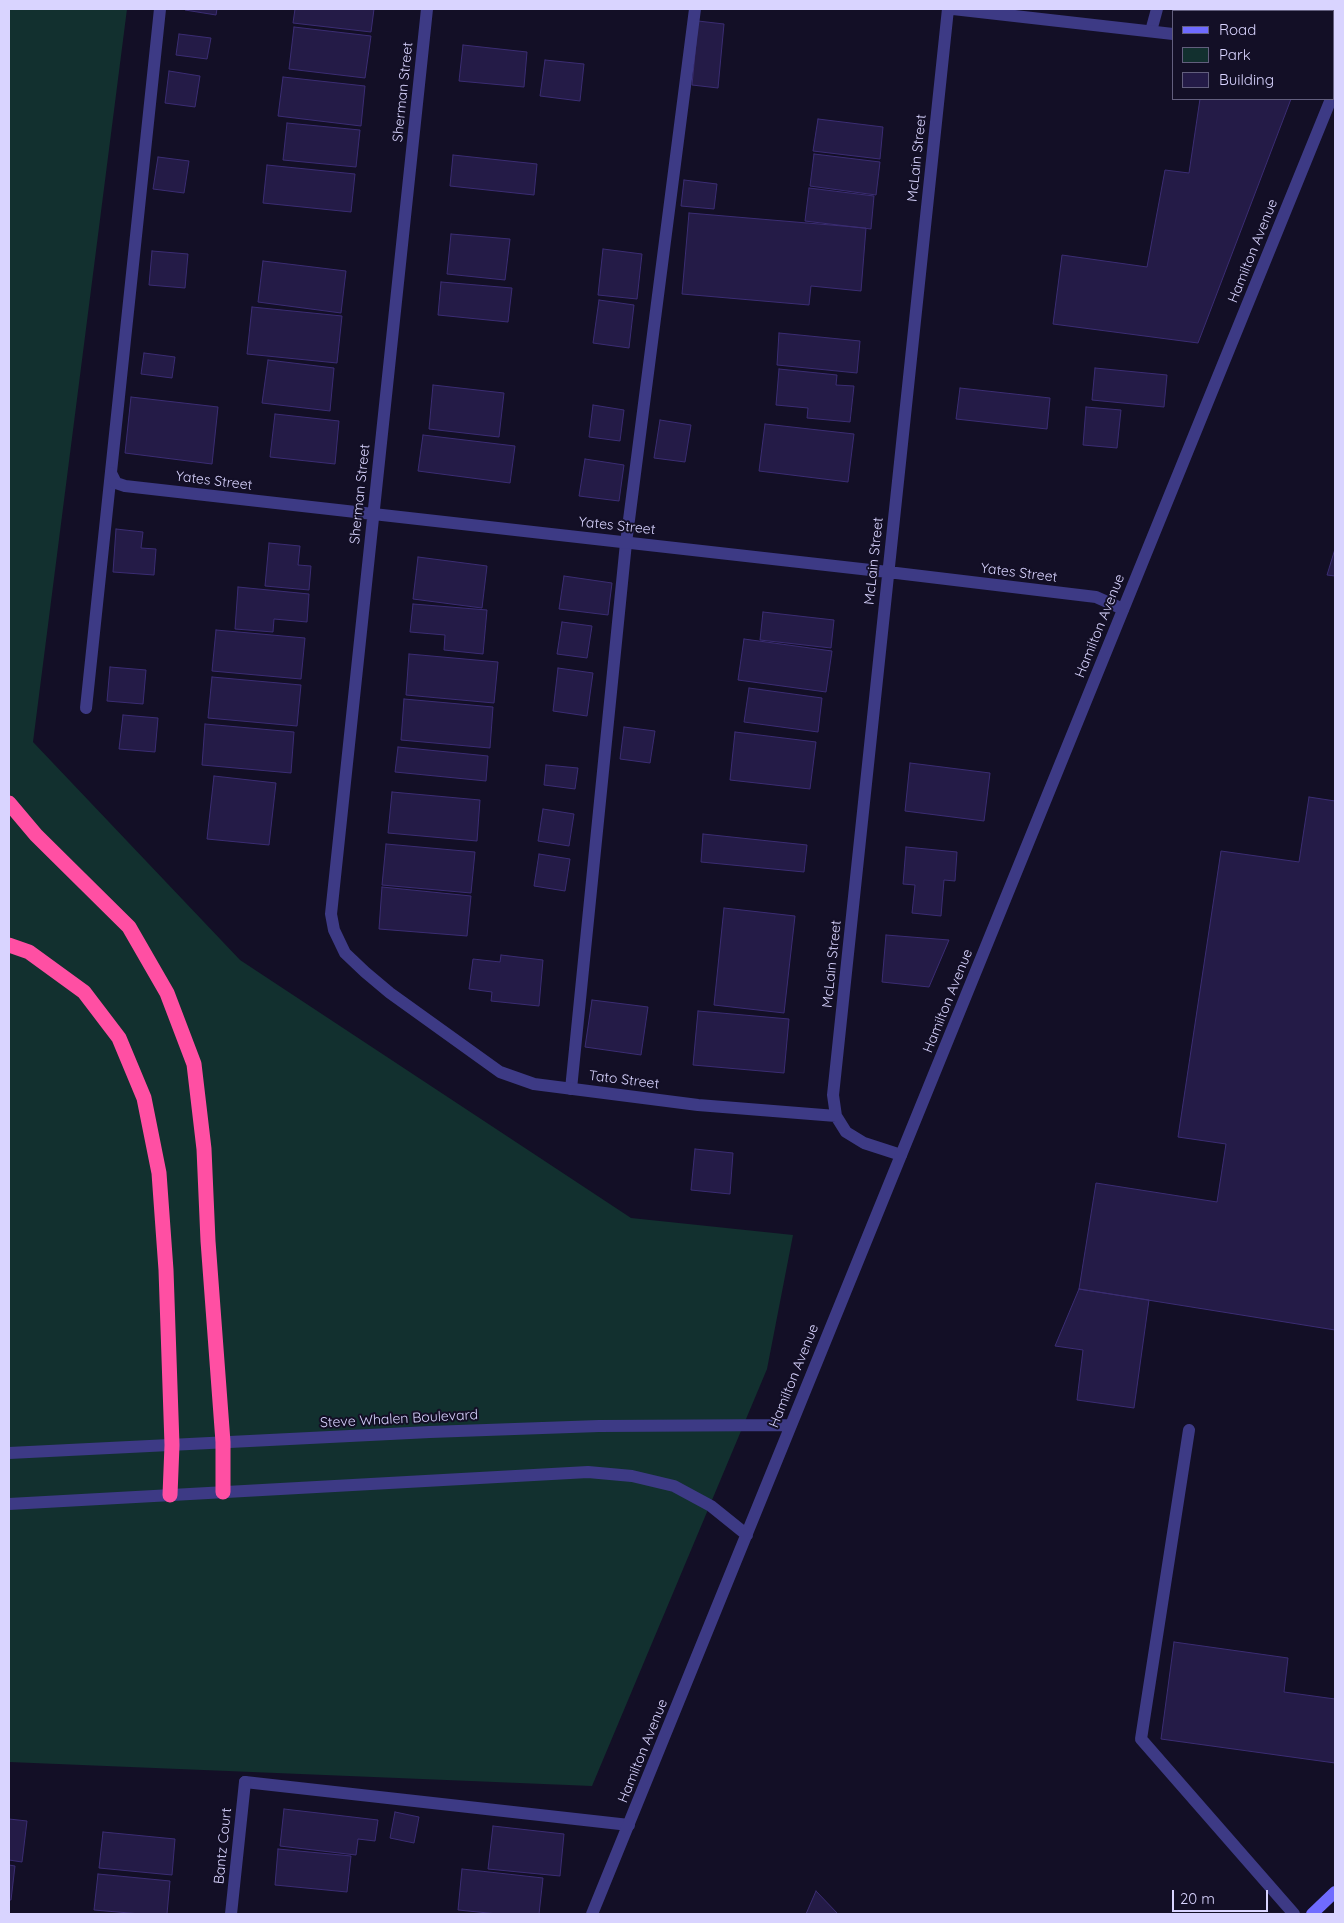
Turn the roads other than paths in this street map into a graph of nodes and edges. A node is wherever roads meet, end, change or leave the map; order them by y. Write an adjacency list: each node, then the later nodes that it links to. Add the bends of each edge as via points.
1 (160, 9): 10 (street)
2 (427, 9): 11 (street, Sherman Street)
3 (695, 9): 12 (street)
4 (948, 9): 13 (street, McLain Street)
5 (953, 9): 7 (street)
6 (1157, 9): 7 (street)
7 (1151, 32): 8 (street)
8 (1172, 34)
9 (1331, 100): 14 (street, Hamilton Avenue)
10 (111, 473): 11 (street, Yates Street, via 116,483 125,486); 15 (street)
11 (373, 514): 12 (street, Yates Street); 18 (street, Sherman Street, via 331,914 344,953)
12 (626, 543): 13 (street, Yates Street); 19 (street)
13 (888, 572): 14 (street, Yates Street, via 1096,597); 20 (street, McLain Street, via 833,1096)
14 (1123, 609): 21 (street, Hamilton Avenue)
15 (86, 708)
16 (9, 803): 24 (highway, via 36,835 129,927 166,993 194,1064 204,1149)
17 (9, 945): 25 (highway, via 29,952 84,992 119,1038 144,1098 159,1173)
18 (365, 972): 19 (street, Tato Street, via 500,1072 534,1084)
19 (571, 1089): 20 (street, Tato Street, via 698,1105)
20 (836, 1116): 21 (street, via 846,1132 864,1143)
21 (901, 1155): 22 (street, Hamilton Avenue)
22 (790, 1426): 24 (street, Steve Whalen Boulevard, via 589,1426); 30 (street, Hamilton Avenue)
23 (1189, 1430): 35 (street, via 1140,1739)
24 (223, 1442): 25 (street, Steve Whalen Boulevard); 27 (highway)
25 (172, 1445): 26 (street, Steve Whalen Boulevard); 28 (highway)
26 (9, 1453)
27 (223, 1492): 28 (street); 30 (street, via 588,1472 632,1476 674,1486 711,1506)
28 (170, 1495): 29 (street)
29 (9, 1504)
30 (747, 1535): 31 (street, Hamilton Avenue)
31 (629, 1825): 33 (street, Bantz Court, via 245,1782); 34 (street, Hamilton Avenue)
32 (1335, 1892): 36 (main road)
33 (230, 1914)
34 (592, 1914)
35 (1294, 1914)
36 (1312, 1914)

